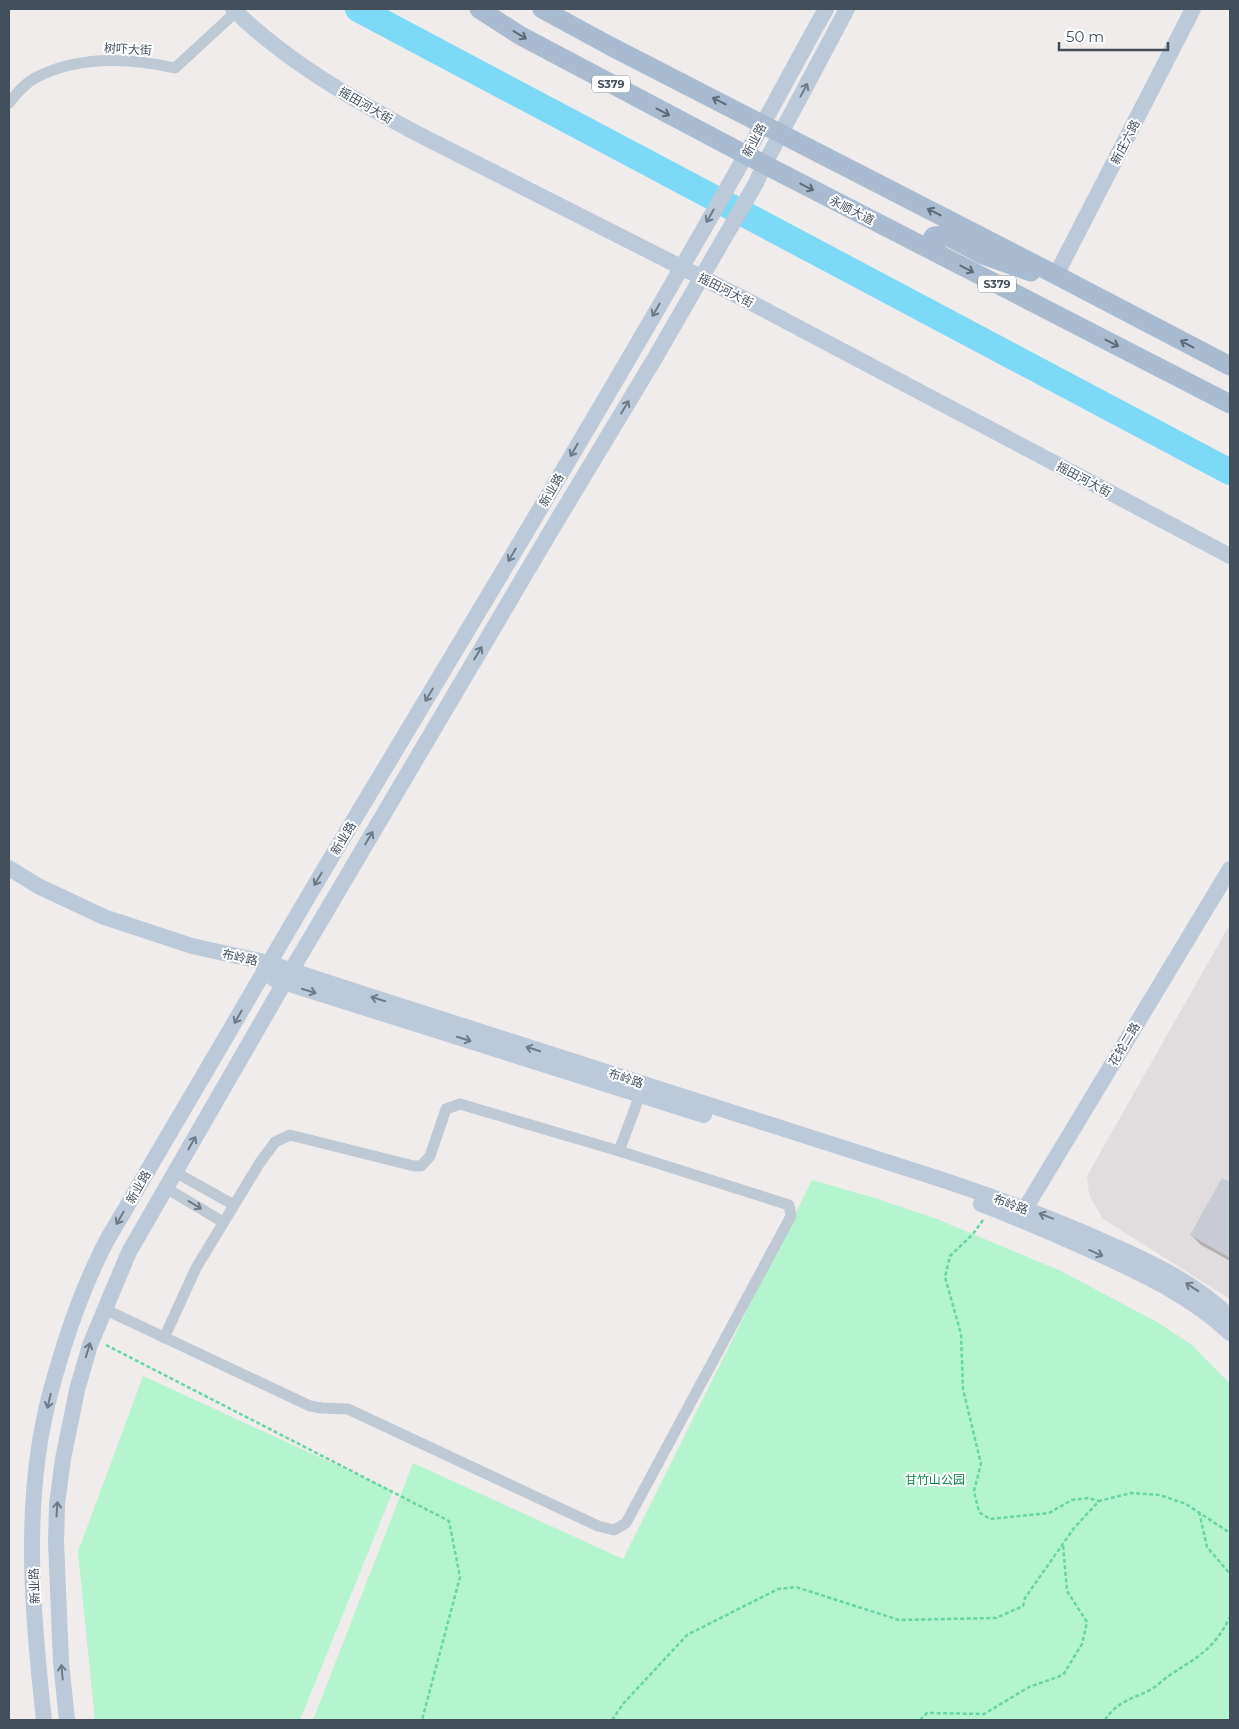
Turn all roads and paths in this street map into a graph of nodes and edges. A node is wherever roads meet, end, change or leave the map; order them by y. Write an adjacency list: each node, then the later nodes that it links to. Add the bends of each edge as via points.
1 (479, 9): 10 (main road, 永顺大道 / S379, one-way to 10, via 521,36)
2 (542, 9): 8 (main road, S379, one-way to 2)
3 (826, 9): 8 (street, 新业路)
4 (847, 9): 9 (street, 新业路, one-way to 4)
5 (1193, 9): 15 (street, 新庄六路)
6 (234, 11): 7 (street, 树吓大街, via 175,68 113,60 82,63 36,78 21,88); 13 (street, 摇田河大街, via 308,70 364,105)
7 (9, 103)
8 (762, 124): 9 (main road, S379); 10 (street, 新业路)
9 (781, 133): 11 (street, 新业路); 15 (main road, S379, one-way to 9)
10 (746, 156): 11 (main road, 永顺大道 / S379); 13 (street, 新业路, one-way to 13)
11 (764, 165): 12 (main road, 永顺大道 / S379, one-way to 12); 14 (street, 新业路)
12 (942, 256): 16 (main road, via 931,244 934,236 944,235 1009,265); 18 (main road, 永顺大道 / S379, one-way to 18)
13 (683, 264): 14 (street, 摇田河大街); 22 (street, 新业路, one-way to 22)
14 (704, 273): 19 (street, 摇田河大街); 23 (street, 新业路, one-way to 14)
15 (1056, 275): 16 (main road, S379)
16 (1073, 284): 17 (main road, S379, one-way to 16)
17 (1230, 366)
18 (1230, 404)
19 (1230, 556)
20 (9, 868): 22 (street, 布岭路, via 38,886 104,917)
21 (1230, 869): 30 (street, 花轮二路)
22 (266, 969): 23 (street, 布岭路); 43 (street, 新业路, one-way to 43, via 104,1245 78,1306 58,1367 37,1462 33,1499 34,1600)
23 (288, 977): 24 (street, 布岭路, one-way to 24); 26 (street, 新业路, one-way to 23); 30 (street, 布岭路, one-way to 23, via 940,1178)
24 (640, 1095): 25 (street); 29 (street, 布岭路)
25 (619, 1151): 28 (street, via 460,1104 446,1109 430,1156 421,1166 290,1135 275,1142); 36 (street, via 790,1205 791,1216 626,1523 614,1530 598,1526 348,1409 310,1406)
26 (176, 1172): 27 (street, 新业路); 28 (street)
27 (166, 1188): 31 (street, one-way to 31); 32 (street, 新业路, via 129,1252)
28 (234, 1205): 31 (street)
29 (988, 1207): 30 (street, 布岭路); 37 (path, via 974,1234 950,1256 945,1277 960,1334 962,1389 981,1464 974,1491 978,1508 990,1519 1049,1513 1072,1500 1088,1498)
30 (1022, 1214): 33 (street, 布岭路, one-way to 30, via 1174,1275 1075,1228); 34 (street, 布岭路, one-way to 34, via 1143,1274 1194,1304)
31 (223, 1222): 36 (street, via 196,1268)
32 (104, 1309): 35 (street, 新业路); 36 (street)
33 (1230, 1318)
34 (1230, 1333)
35 (92, 1338): 44 (street, 新业路, one-way to 35, via 58,1602 57,1504 69,1424); 45 (path, via 450,1522 460,1577)
36 (164, 1338)
37 (1099, 1501): 38 (path, via 1131,1493 1160,1495); 40 (path)
38 (1199, 1512): 39 (path); 41 (path, via 1208,1547)
39 (1230, 1533)
40 (1063, 1543): 46 (path, via 1026,1598 1024,1606 996,1618 899,1620 796,1588 778,1589 687,1635); 47 (path, via 1067,1591 1087,1622 1082,1644 1063,1675 1029,1687 984,1714 927,1713)
41 (1230, 1574)
42 (1230, 1617): 48 (path, via 1207,1651 1152,1689 1118,1706)
43 (44, 1720)
44 (67, 1720)
45 (422, 1720)
46 (612, 1720)
47 (920, 1720)
48 (1105, 1720)

